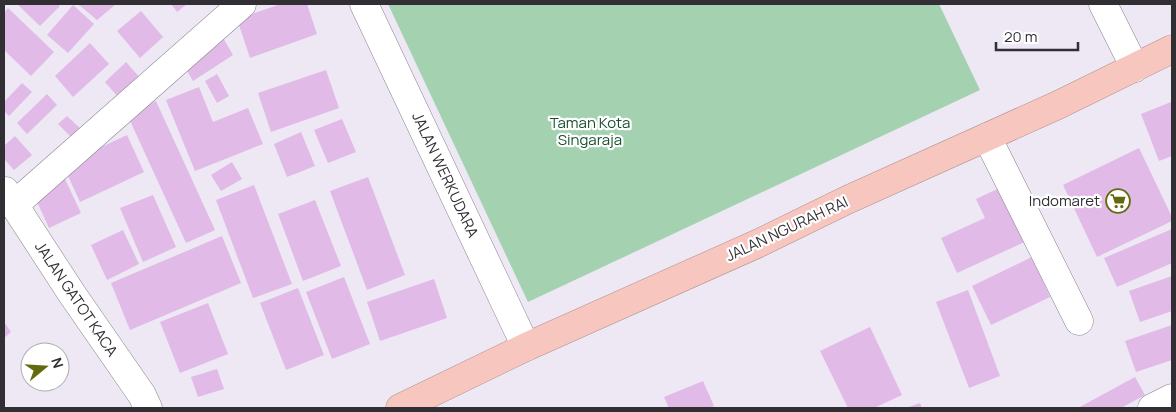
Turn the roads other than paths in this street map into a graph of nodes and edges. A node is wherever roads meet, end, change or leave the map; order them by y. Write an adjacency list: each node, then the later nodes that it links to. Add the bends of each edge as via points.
1 (242, 4): 7 (street)
2 (364, 4): 9 (street, JALAN WERKUDARA)
3 (1103, 4): 5 (street)
4 (1172, 49): 5 (highway, JALAN NGURAH RAI)
5 (1135, 68): 6 (highway, JALAN NGURAH RAI)
6 (987, 137): 8 (street); 9 (highway, JALAN NGURAH RAI)
7 (9, 197): 10 (street, JALAN GATOT KACA)
8 (1079, 321)
9 (526, 347): 11 (highway, JALAN NGURAH RAI)
10 (148, 408)
11 (400, 408)

